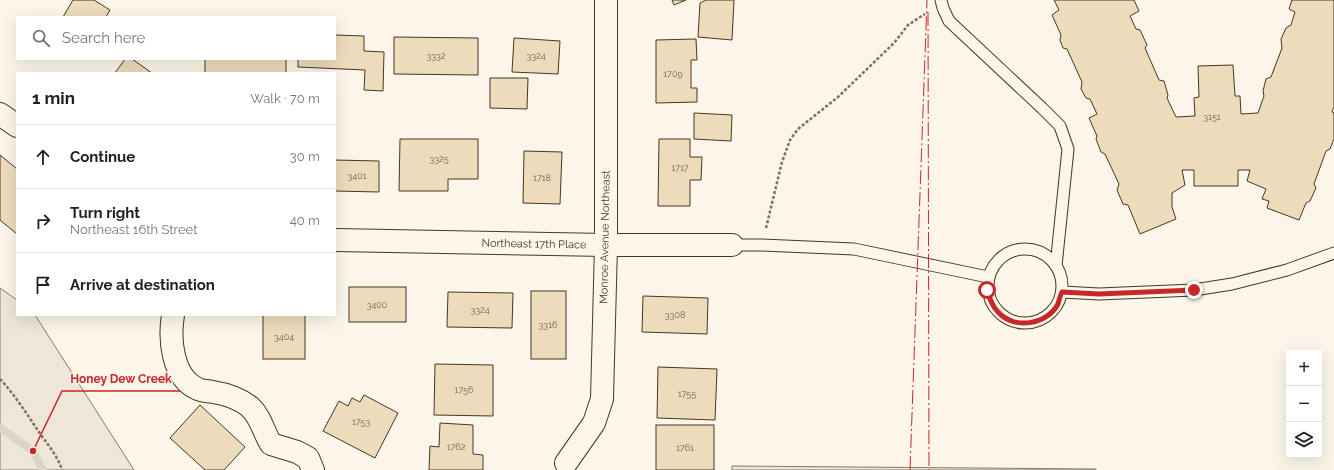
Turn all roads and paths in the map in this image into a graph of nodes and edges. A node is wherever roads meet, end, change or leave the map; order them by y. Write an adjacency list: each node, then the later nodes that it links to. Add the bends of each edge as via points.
1 (606, 0): 6 (street, Monroe Avenue Northeast)
2 (942, 1): 8 (path, via 908,26 894,44 838,98 798,129 790,140 782,162); 10 (lane, via 949,21 1060,126 1068,149)
3 (0, 114): 4 (street)
4 (16, 125)
5 (336, 240): 6 (street, Northeast 17th Place)
6 (606, 245): 7 (street, Northeast 17th Place); 15 (street, Monroe Avenue Northeast, via 602,399 594,423)
7 (732, 245): 8 (lane)
8 (761, 245): 11 (lane, via 854,249)
9 (1334, 253): 12 (lane, via 1287,270 1232,284 1194,290 1099,294)
10 (1056, 266): 11 (lane, via 1040,252 1019,249 1005,254 995,264); 12 (lane, via 1062,278)
11 (988, 277): 12 (lane, via 987,290 991,303 999,314 1010,321 1024,324 1037,322 1048,315 1057,305)
12 (1062, 292)
13 (173, 316): 17 (street, via 174,354 178,368 186,381 198,389 237,398 250,407 261,421 271,444 308,458)
14 (0, 379): 16 (path, via 52,450)
15 (566, 464)
16 (62, 470)
17 (313, 470)

